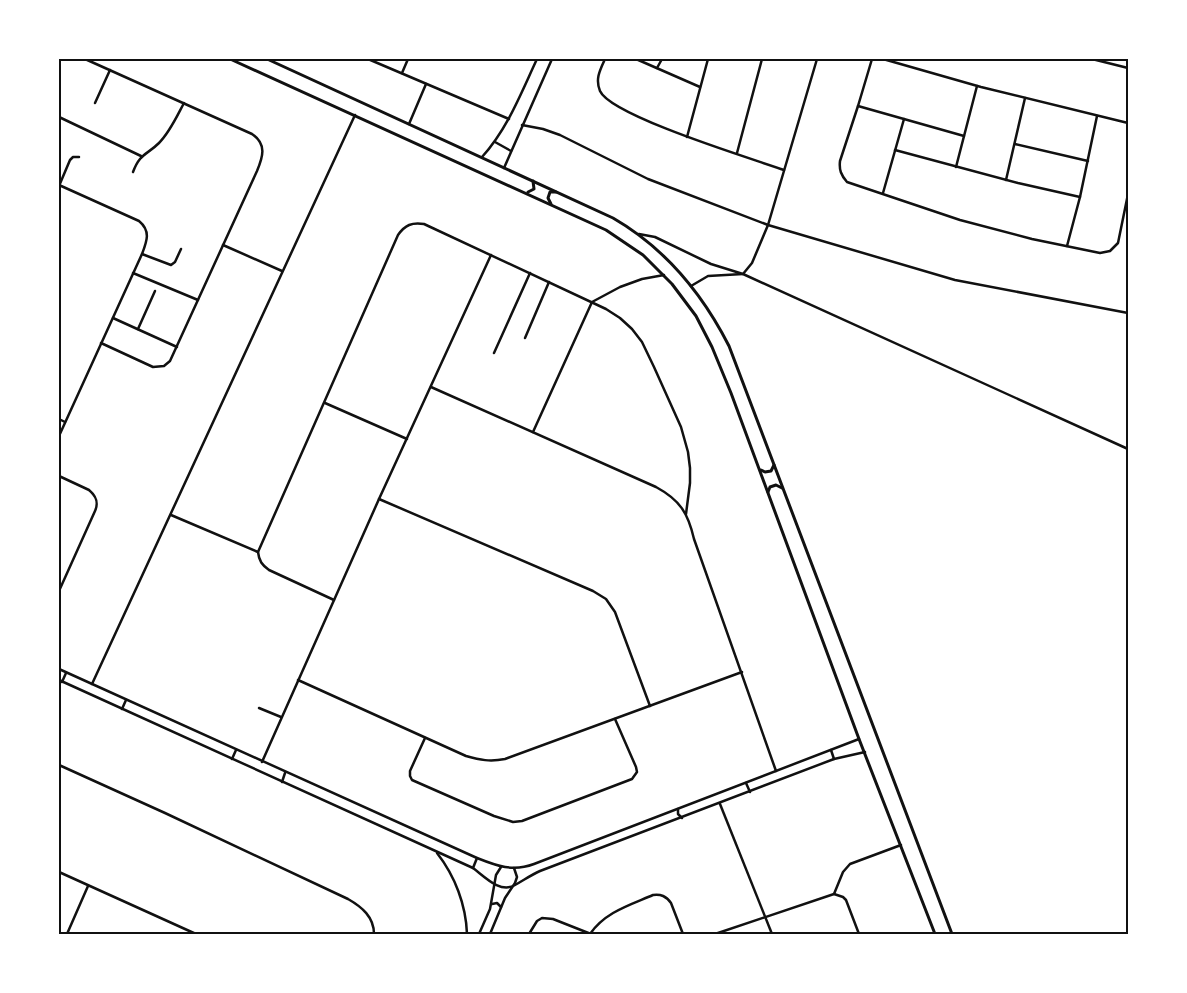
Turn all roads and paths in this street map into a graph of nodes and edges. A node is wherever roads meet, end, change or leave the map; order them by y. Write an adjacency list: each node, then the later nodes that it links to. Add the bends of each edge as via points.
1 (84, 59): 21 (street)
2 (230, 59): 18 (street)
3 (238, 59): 18 (street)
4 (267, 59): 36 (street)
5 (368, 59): 22 (street)
6 (408, 59): 22 (street)
7 (537, 59): 33 (street)
8 (552, 59): 37 (street)
9 (605, 59): 39 (street, via 597,80 600,92 609,102)
10 (636, 59): 19 (street)
11 (662, 59): 19 (street)
12 (708, 59): 25 (street)
13 (762, 59): 44 (street)
14 (817, 59): 51 (street)
15 (872, 59): 29 (street)
16 (882, 59): 24 (street)
17 (1092, 59): 20 (street)
18 (243, 65): 30 (street)
19 (658, 68): 25 (street)
20 (1128, 68)
21 (110, 70): 27 (street); 28 (street)
22 (402, 74): 23 (street)
23 (426, 84): 33 (street); 36 (street)
24 (977, 86): 26 (street); 38 (street)
25 (700, 87): 39 (street)
26 (1025, 98): 31 (street); 41 (street)
27 (95, 103)
28 (184, 103): 45 (street, via 159,144); 64 (street, via 252,134 263,147 262,158)
29 (858, 106): 34 (street); 58 (street, via 840,161 842,177 847,182)
30 (355, 115): 56 (street); 69 (street)
31 (1097, 116): 35 (street); 48 (street)
32 (59, 117): 45 (street)
33 (509, 119): 40 (street)
34 (904, 119): 38 (street); 42 (street)
35 (1128, 123)
36 (409, 124): 47 (street)
37 (522, 125): 43 (street); 62 (street, via 560,135 648,179)
38 (964, 136): 49 (street)
39 (686, 137): 44 (street)
40 (495, 142): 43 (street); 47 (street)
41 (1015, 144): 48 (street); 54 (street)
42 (896, 150): 49 (street); 58 (street)
43 (511, 151): 50 (street)
44 (736, 154): 51 (street)
45 (142, 156): 52 (street)
46 (79, 157): 55 (street, via 71,158)
47 (482, 157): 50 (street)
48 (1088, 160): 60 (street)
49 (956, 167): 54 (street)
50 (504, 168): 53 (street)
51 (784, 170): 62 (street)
52 (133, 172)
53 (533, 180): 56 (street, via 534,189); 57 (street)
54 (1006, 180): 60 (street)
55 (59, 185): 67 (street, via 142,224 147,240)
56 (525, 192): 61 (street)
57 (559, 192): 61 (street, via 549,194); 63 (street)
58 (883, 193): 65 (street, via 960,220)
59 (1128, 194): 65 (street, via 1118,243 1110,251 1100,253)
60 (1080, 197): 65 (street)
61 (551, 204): 73 (street, via 619,238)
62 (768, 225): 72 (street, via 752,263); 79 (street, via 955,280)
63 (639, 234): 72 (street, via 655,237 711,264); 75 (street, via 669,260)
64 (223, 246): 69 (street); 77 (street)
65 (1066, 246)
66 (181, 249): 67 (street, via 171,265)
67 (142, 254): 70 (street)
68 (491, 255): 71 (street); 86 (street); 87 (street, via 424,224 409,224 402,229)
69 (282, 271): 101 (street)
70 (133, 273): 77 (street); 80 (street)
71 (530, 273): 74 (street); 85 (street)
72 (743, 274): 75 (street, via 708,276); 93 (street)
73 (664, 275): 78 (street, via 620,287); 95 (street, via 706,334)
74 (550, 282): 78 (street); 82 (street)
75 (691, 286): 94 (street, via 703,300 729,346)
76 (155, 291): 81 (street)
77 (198, 300): 84 (street)
78 (592, 302): 90 (street); 100 (street, via 632,329 646,350 681,426 690,468)
79 (1128, 313)
80 (113, 318): 81 (street); 83 (street)
81 (138, 329): 84 (street)
82 (524, 338)
83 (101, 343): 84 (street, via 157,368 168,364); 89 (street)
84 (177, 347)
85 (494, 353)
86 (431, 387): 90 (street); 92 (street)
87 (325, 403): 92 (street); 102 (street)
88 (59, 419): 89 (street)
89 (65, 422): 91 (street)
90 (533, 432): 100 (street, via 656,487 679,503)
91 (59, 436)
92 (407, 439): 99 (street)
93 (1128, 449)
94 (774, 465): 95 (street, via 768,472); 97 (street)
95 (758, 467): 98 (street)
96 (59, 476): 103 (street, via 89,490 97,502)
97 (782, 488): 98 (street, via 770,487); 167 (street)
98 (768, 493): 118 (street)
99 (379, 499): 104 (street); 112 (street, via 600,594 616,612)
100 (686, 514): 107 (street)
101 (171, 515): 102 (street); 110 (street)
102 (258, 552): 104 (street, via 259,560 269,570)
103 (59, 591)
104 (334, 600): 108 (street)
105 (59, 669): 106 (street)
106 (66, 672): 109 (street); 110 (street)
107 (742, 672): 112 (street); 126 (street)
108 (298, 680): 115 (street); 117 (street)
109 (60, 681): 114 (street)
110 (92, 684): 111 (street)
111 (126, 700): 114 (street); 119 (street)
112 (650, 706): 116 (street)
113 (259, 708): 115 (street)
114 (122, 709): 122 (street)
115 (281, 718): 124 (street)
116 (614, 719): 117 (street, via 494,761 466,756); 117 (street, via 636,767 635,776 513,822 412,780 410,771)
117 (425, 738)
118 (859, 739): 120 (street); 121 (street)
119 (236, 750): 122 (street); 124 (street)
120 (831, 750): 123 (street); 126 (street)
121 (865, 752): 123 (street); 136 (street)
122 (232, 759): 128 (street)
123 (834, 759): 130 (street)
124 (262, 762): 127 (street)
125 (59, 765): 156 (street, via 348,899 361,906 370,918)
126 (776, 771): 129 (street)
127 (285, 773): 128 (street); 138 (street)
128 (282, 782): 137 (street)
129 (746, 783): 130 (street); 132 (street)
130 (750, 792): 131 (street)
131 (720, 804): 134 (street); 151 (street)
132 (678, 809): 133 (street); 134 (street)
133 (669, 813): 135 (street, via 673,817); 139 (street)
134 (682, 818): 135 (street)
135 (672, 822): 144 (street)
136 (901, 845): 148 (street, via 850,864); 166 (street)
137 (436, 852): 141 (street); 157 (street, via 458,891)
138 (477, 858): 140 (street); 141 (street)
139 (534, 864): 142 (street); 144 (street, via 532,869)
140 (501, 867): 142 (street); 145 (street)
141 (473, 868): 145 (street)
142 (514, 868): 147 (street, via 517,877)
143 (59, 872): 146 (street)
144 (537, 872): 147 (street)
145 (495, 884): 147 (street); 149 (street)
146 (88, 886): 152 (street); 153 (street)
147 (514, 886): 150 (street)
148 (834, 894): 151 (street); 165 (street, via 846,900)
149 (491, 904): 150 (street, via 497,903); 158 (street)
150 (502, 907): 159 (street)
151 (766, 917): 163 (street); 164 (street)
152 (183, 928): 154 (street); 155 (street)
153 (67, 934)
154 (180, 934)
155 (196, 934)
156 (374, 934)
157 (468, 934)
158 (479, 934)
159 (490, 934)
160 (529, 934): 161 (street, via 537,921 547,918)
161 (590, 934): 162 (street, via 606,917 659,894 671,903)
162 (683, 934)
163 (715, 934)
164 (772, 934)
165 (859, 934)
166 (935, 934)
167 (952, 934)

